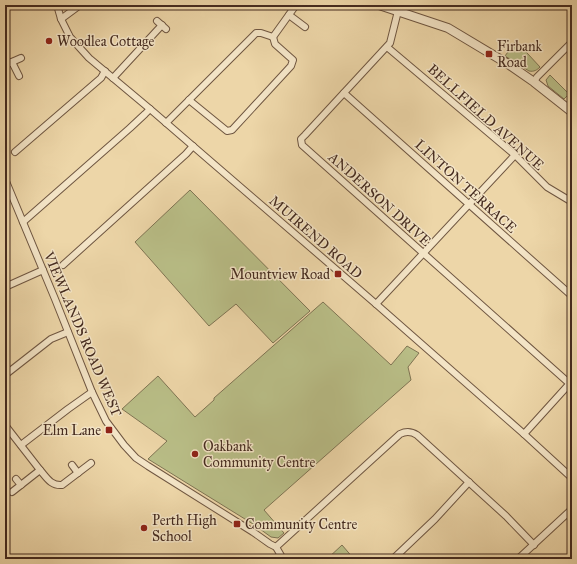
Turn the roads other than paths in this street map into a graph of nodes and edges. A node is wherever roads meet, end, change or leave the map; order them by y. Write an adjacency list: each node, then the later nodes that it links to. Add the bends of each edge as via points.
1 (57, 5): 7 (street, MUIREND ROAD)
2 (80, 5): 7 (street)
3 (296, 5): 6 (street)
4 (379, 5): 5 (street)
5 (398, 11): 12 (street, ANDERSON DRIVE); 19 (street, via 448,28)
6 (289, 15): 9 (street); 10 (street)
7 (61, 19): 16 (street, MUIREND ROAD, via 70,37)
8 (162, 25): 18 (street)
9 (305, 28)
10 (273, 37): 21 (street, via 256,33); 21 (street, via 275,44 293,60 292,66 232,130 227,131)
11 (572, 42): 19 (street)
12 (387, 47): 20 (street, ANDERSON DRIVE); 27 (street, BELLFIELD AVENUE)
13 (22, 58): 14 (street)
14 (12, 62): 15 (street); 17 (street)
15 (5, 65)
16 (105, 71): 18 (street, MUIREND ROAD); 26 (street, via 101,78)
17 (19, 76)
18 (113, 78): 22 (street, MUIREND ROAD)
19 (534, 82): 23 (street)
20 (344, 93): 30 (street, LINTON TERRACE); 32 (street, ANDERSON DRIVE, via 302,138 302,145)
21 (189, 100): 24 (street)
22 (150, 109): 24 (street, MUIREND ROAD); 31 (street)
23 (572, 112)
24 (166, 123): 25 (street, MUIREND ROAD)
25 (193, 146): 33 (street); 37 (street, MUIREND ROAD)
26 (19, 151)
27 (515, 155): 29 (street, BELLFIELD AVENUE, via 547,187); 30 (street)
28 (5, 179): 31 (street, VIEWLANDS ROAD WEST)
29 (572, 202)
30 (469, 205): 32 (street); 36 (street, LINTON TERRACE)
31 (23, 222): 34 (street, VIEWLANDS ROAD WEST)
32 (423, 253): 37 (street); 40 (street, ANDERSON DRIVE)
33 (63, 265)
34 (43, 270): 35 (street); 38 (street, VIEWLANDS ROAD WEST)
35 (5, 288)
36 (572, 296)
37 (376, 304): 43 (street, MUIREND ROAD)
38 (68, 332): 39 (street, via 51,339); 41 (street, VIEWLANDS ROAD WEST)
39 (5, 374)
40 (571, 383): 43 (street)
41 (92, 392): 44 (street); 56 (street, VIEWLANDS ROAD WEST, via 109,426 136,458)
42 (5, 425): 44 (street)
43 (524, 434): 49 (street, MUIREND ROAD)
44 (21, 445): 47 (street)
45 (91, 463): 48 (street)
46 (72, 465): 48 (street)
47 (40, 470): 48 (street, via 50,483 59,485); 52 (street)
48 (78, 473)
49 (572, 478)
50 (16, 479): 52 (street)
51 (469, 482): 55 (street); 56 (street, via 417,435 404,432); 58 (street)
52 (21, 486): 53 (street)
53 (12, 492)
54 (572, 509): 55 (street)
55 (534, 545): 59 (street)
56 (276, 547): 57 (street, VIEWLANDS ROAD WEST)
57 (283, 559)
58 (393, 559)
59 (518, 559)

